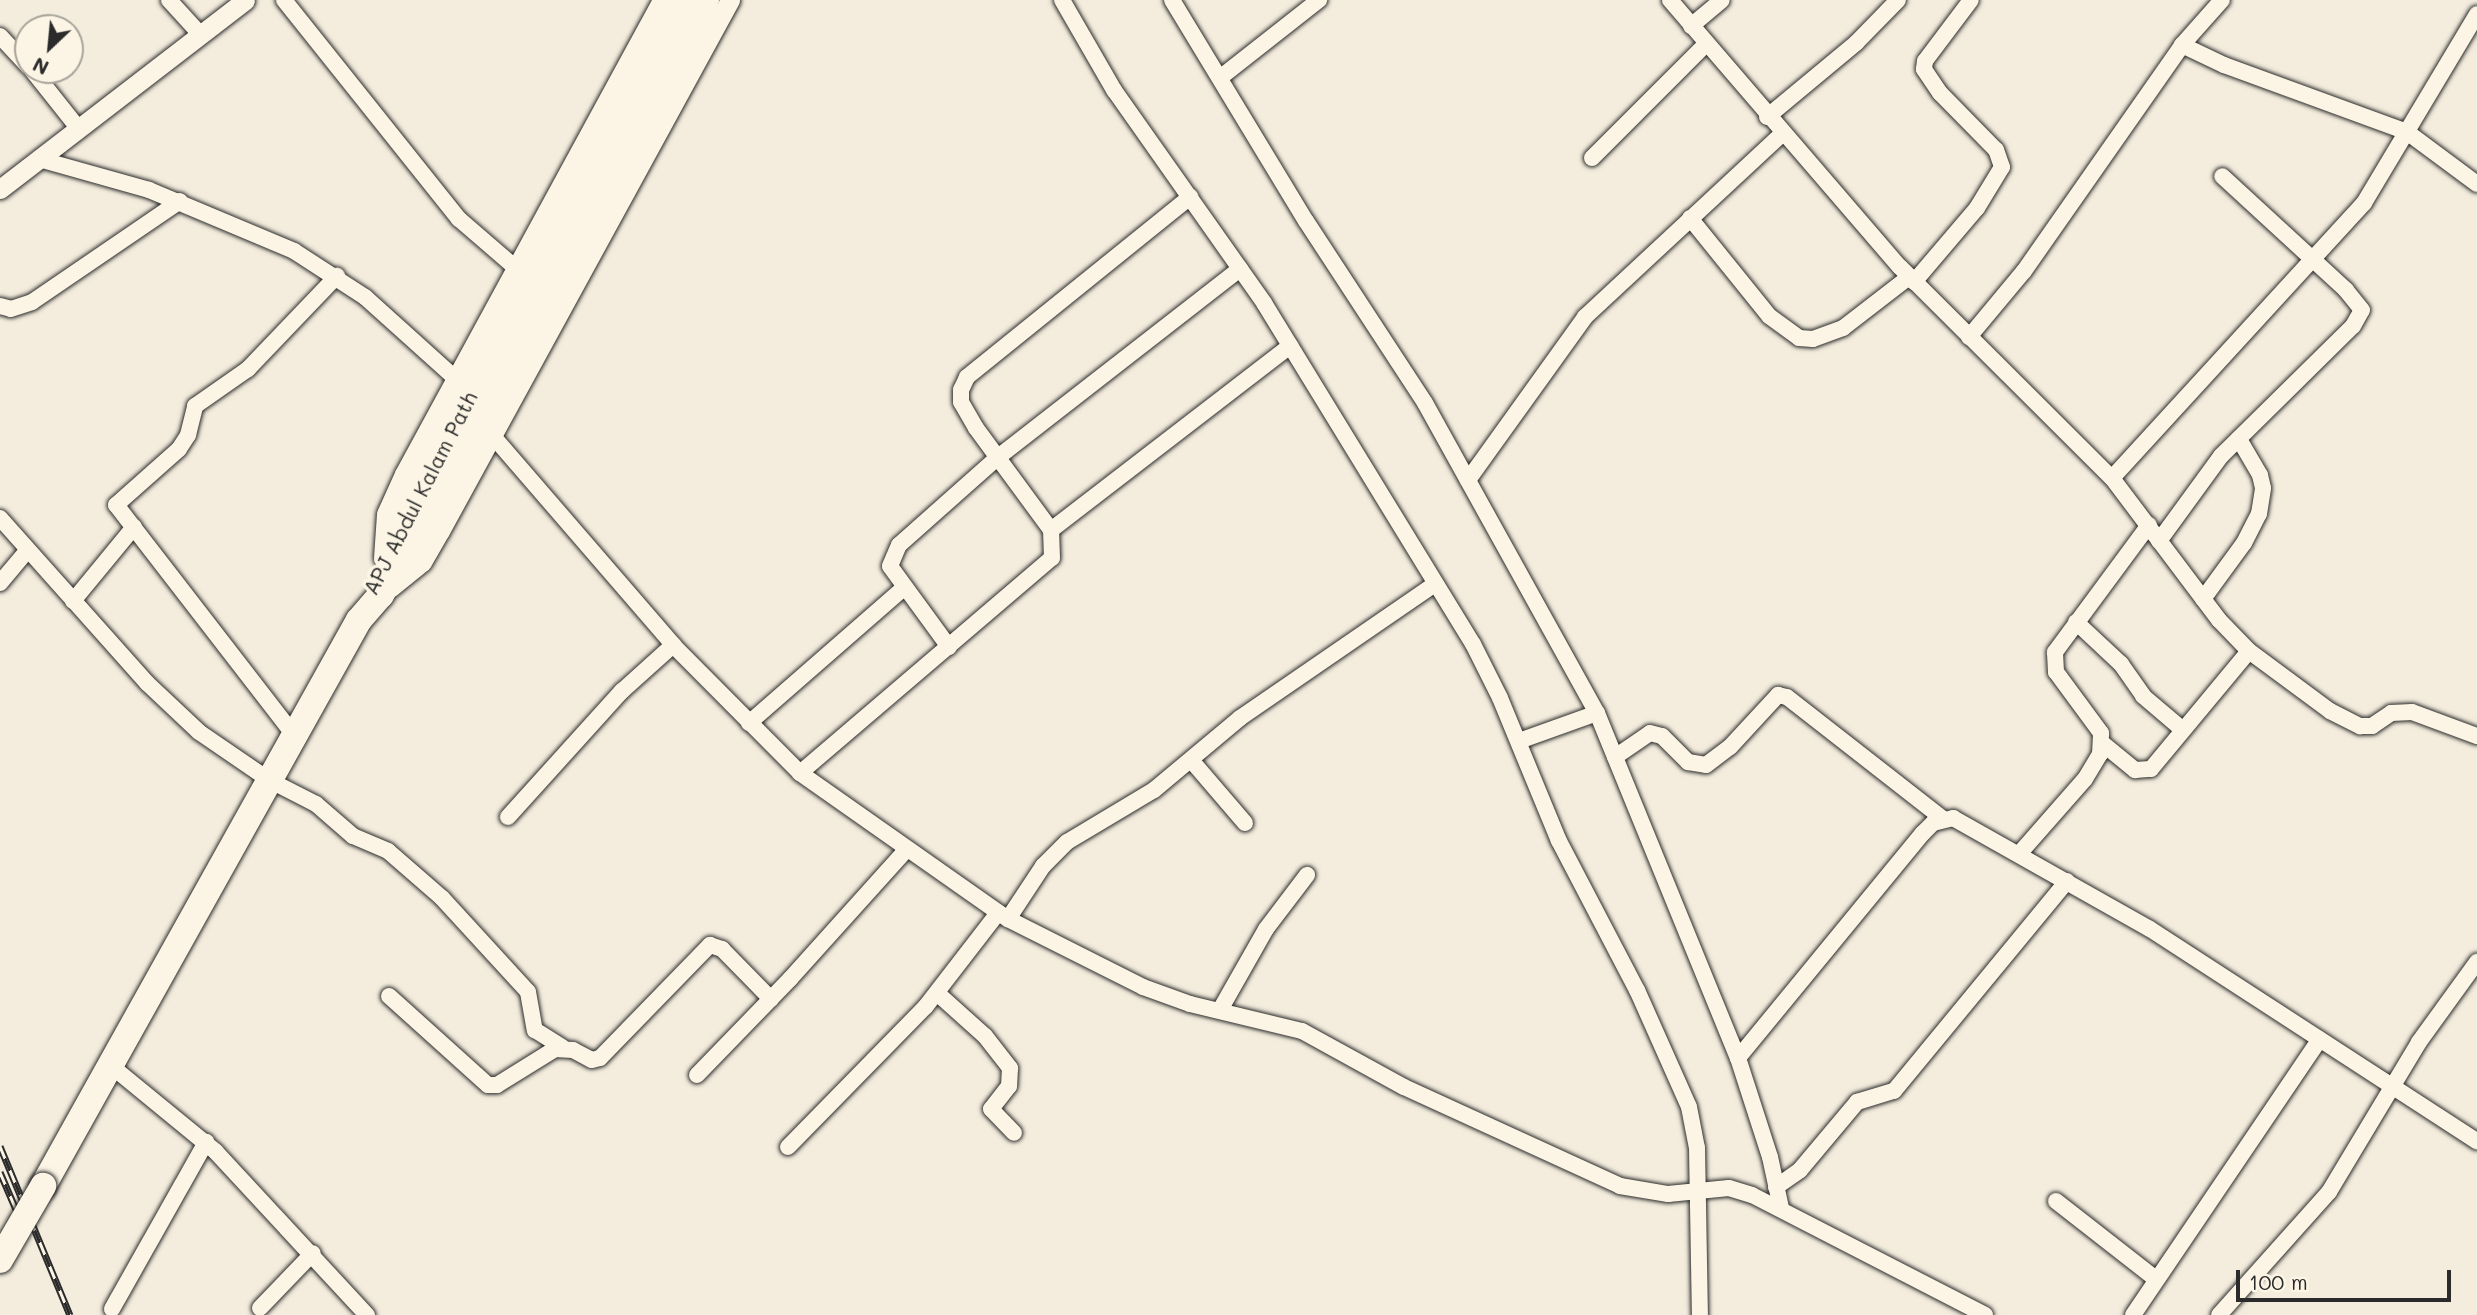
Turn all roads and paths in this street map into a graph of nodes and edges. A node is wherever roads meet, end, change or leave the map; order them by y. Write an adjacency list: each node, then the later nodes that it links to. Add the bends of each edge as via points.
1 (169, 0): 18 (street)
2 (245, 0): 18 (street)
3 (284, 0): 39 (street, via 459,219)
4 (662, 0): 39 (street)
5 (684, 0): 45 (highway, APJ Abdul Kalam Path)
6 (706, 0): 45 (highway, APJ Abdul Kalam Path)
7 (730, 0): 45 (street)
8 (1062, 0): 35 (street, via 1114,90)
9 (1172, 0): 24 (street)
10 (1320, 0): 24 (street)
11 (1670, 0): 17 (street)
12 (1722, 0): 17 (street)
13 (1898, 0): 26 (street, via 1856,43)
14 (1971, 0): 42 (street, via 1925,61 1924,69 1940,93 1996,149 2002,167 1978,208)
15 (2222, 0): 22 (street)
16 (2477, 14): 20 (street)
17 (1691, 26): 21 (street)
18 (200, 33): 27 (street)
19 (0, 36): 23 (street)
20 (2471, 38): 28 (street)
21 (1706, 44): 26 (street); 30 (street)
22 (2182, 45): 28 (street, via 2224,65); 44 (street, via 2024,271)
23 (14, 51)
24 (1222, 77): 52 (street, via 1279,178 1370,314)
25 (43, 84): 27 (street)
26 (1767, 117): 29 (street)
27 (79, 129): 31 (street)
28 (2407, 132): 33 (street); 38 (street, via 2364,203)
29 (1782, 134): 37 (street); 42 (street)
30 (1592, 158)
31 (39, 159): 34 (street); 36 (street)
32 (2222, 176): 38 (street)
33 (2477, 184)
34 (0, 189)
35 (1189, 197): 40 (street); 50 (street, via 967,377 961,402)
36 (180, 201): 41 (street, via 275,241); 43 (street, via 32,302 11,309)
37 (1690, 218): 42 (street, via 1769,316 1799,338 1821,337 1843,328); 52 (street, via 1578,325)
38 (2312, 262): 49 (street, via 2357,302 2362,310 2359,318); 51 (street)
39 (517, 269): 47 (street)
40 (1240, 269): 46 (street); 50 (street)
41 (337, 276): 47 (street); 55 (street, via 248,369 195,406 188,435 179,449 116,505)
42 (1911, 280): 44 (street)
43 (0, 306)
44 (1969, 337): 51 (street)
45 (521, 344): 48 (highway, APJ Abdul Kalam Path); 48 (street)
46 (1290, 346): 56 (street); 61 (street)
47 (457, 379): 59 (street, via 386,514)
48 (478, 422): 59 (highway, APJ Abdul Kalam Path); 65 (highway, APJ Abdul Kalam Path, via 381,595); 67 (street)
49 (2239, 439): 57 (street); 63 (street, via 2260,475 2259,514)
50 (997, 458): 56 (street); 62 (street, via 899,545 890,566)
51 (2112, 478): 54 (street)
52 (1468, 480): 70 (street)
53 (0, 518): 58 (street)
54 (2149, 525): 57 (street); 66 (street)
55 (134, 527): 64 (street); 73 (street)
56 (1051, 530): 68 (street, via 1052,558)
57 (2160, 541): 63 (street)
58 (26, 552): 60 (street); 64 (street)
59 (383, 558): 65 (highway, APJ Abdul Kalam Path)
60 (0, 583)
61 (1435, 584): 75 (street, via 1473,644); 78 (street, via 1240,718)
62 (904, 588): 68 (street); 71 (street)
63 (2203, 599): 69 (street)
64 (74, 601): 80 (street, via 179,715)
65 (359, 620): 73 (highway)
66 (2076, 622): 72 (street, via 2121,664 2143,696); 76 (street, via 2059,644 2053,662 2101,733)
67 (673, 645): 71 (street); 81 (street, via 622,691)
68 (949, 648): 79 (street)
69 (2249, 651): 72 (street); 74 (street, via 2330,711 2360,726 2372,726 2399,711)
70 (1597, 713): 75 (street); 77 (street)
71 (749, 723): 79 (street)
72 (2183, 730): 76 (street, via 2157,764 2143,771)
73 (294, 735): 80 (highway)
74 (2477, 736)
75 (1519, 741): 105 (street, via 1563,850 1637,990 1689,1107)
76 (2102, 743): 85 (street, via 2085,779)
77 (1615, 757): 82 (street, via 1650,733 1662,736 1688,762 1706,765 1730,747 1778,695 1787,696); 96 (street)
78 (1191, 760): 83 (street); 88 (street, via 1154,790 1054,853)
79 (800, 773): 84 (street)
80 (269, 780): 95 (street, via 316,804 353,836 388,851 442,898 528,992 535,1030); 97 (highway)
81 (508, 817)
82 (1942, 818): 85 (street, via 1953,818); 96 (street, via 1923,833)
83 (1245, 824)
84 (907, 849): 88 (street); 92 (street)
85 (2019, 854): 87 (street)
86 (1307, 876): 93 (street, via 1266,929)
87 (2067, 881): 94 (street); 104 (street, via 1894,1091 1857,1102 1800,1170)
88 (1003, 916): 90 (street); 93 (street, via 1121,978 1190,1004)
89 (2477, 962): 99 (street)
90 (937, 993): 100 (street, via 985,1036 1010,1068 1009,1086 991,1109); 103 (street)
91 (389, 996): 95 (street, via 488,1085 497,1085)
92 (771, 999): 95 (street, via 722,949 710,945 600,1058 592,1060); 98 (street)
93 (1220, 1010): 105 (street, via 1302,1031 1404,1087 1620,1186 1668,1194)
94 (2319, 1039): 99 (street); 110 (street)
95 (562, 1047)
96 (1738, 1058): 104 (street)
97 (110, 1065): 102 (street); 109 (highway, bridge)
98 (697, 1075)
99 (2391, 1087): 101 (street); 117 (street, via 2308,1220)
100 (1014, 1133)
101 (2477, 1141)
102 (206, 1142): 108 (street); 111 (street)
103 (788, 1147)
104 (1776, 1187): 107 (street)
105 (1699, 1192): 107 (street, via 1729,1188); 114 (street)
106 (2056, 1201): 110 (street)
107 (1781, 1208): 115 (street, via 1852,1250)
108 (313, 1253): 112 (street); 113 (street)
109 (0, 1260)
110 (2156, 1279): 116 (street)
111 (112, 1309)
112 (260, 1313)
113 (367, 1315)
114 (1700, 1315)
115 (1985, 1315)
116 (2133, 1315)
117 (2219, 1315)

